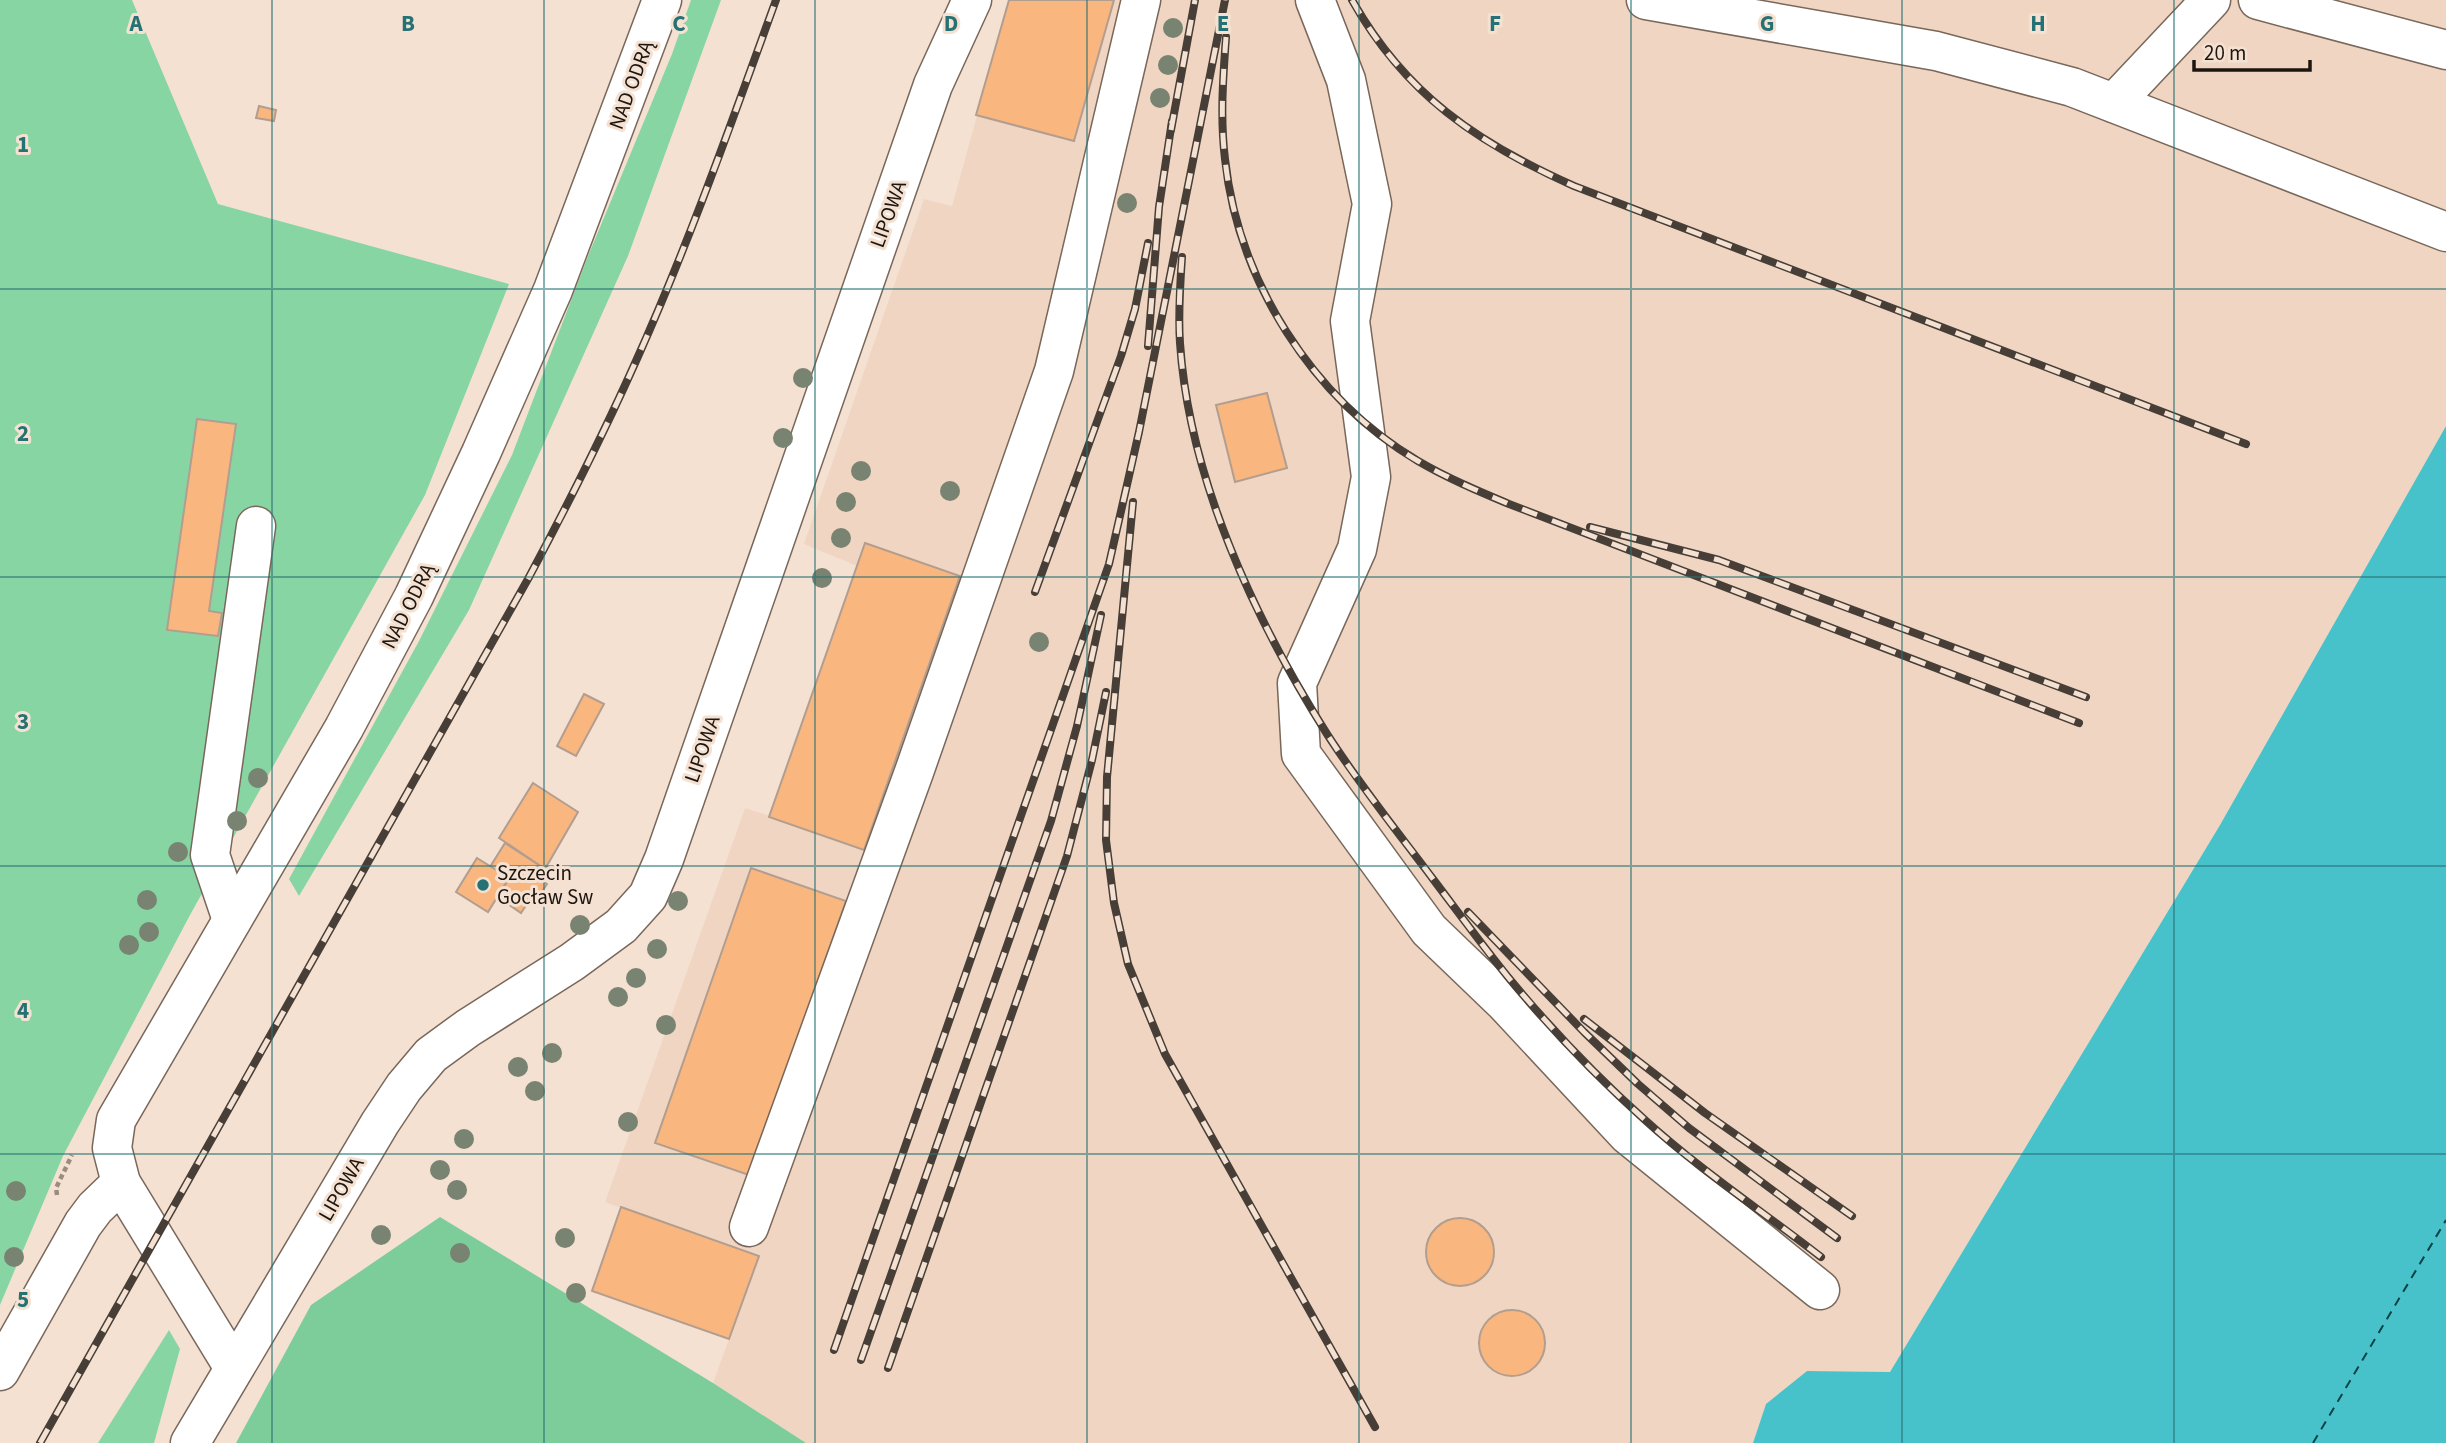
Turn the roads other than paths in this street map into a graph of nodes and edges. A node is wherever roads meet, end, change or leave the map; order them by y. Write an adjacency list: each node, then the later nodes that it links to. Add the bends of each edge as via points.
1 (662, 0): 12 (street, NAD ODRĄ, via 553,290 447,529 349,717)
2 (972, 0): 16 (street, LIPOWA, via 933,85 648,896 621,926 572,962 431,1055 380,1123)
3 (1141, 0): 14 (street, via 1054,371)
4 (1315, 0): 15 (street, via 1346,80 1372,204 1350,321 1371,477 1357,550 1297,683 1301,754 1429,930 1505,1003 1628,1135)
5 (1646, 0): 9 (street, via 1936,51 2072,87)
6 (2211, 0): 9 (street)
7 (2258, 0): 8 (street)
8 (2446, 50)
9 (2114, 103): 10 (street)
10 (2446, 232)
11 (256, 526): 12 (street, via 210,855)
12 (232, 920): 13 (street, NAD ODRĄ, via 116,1120 112,1148)
13 (121, 1183): 16 (street); 17 (street, via 83,1224)
14 (749, 1227)
15 (1820, 1290)
16 (234, 1368): 18 (street, LIPOWA)
17 (0, 1371)
18 (190, 1443)

